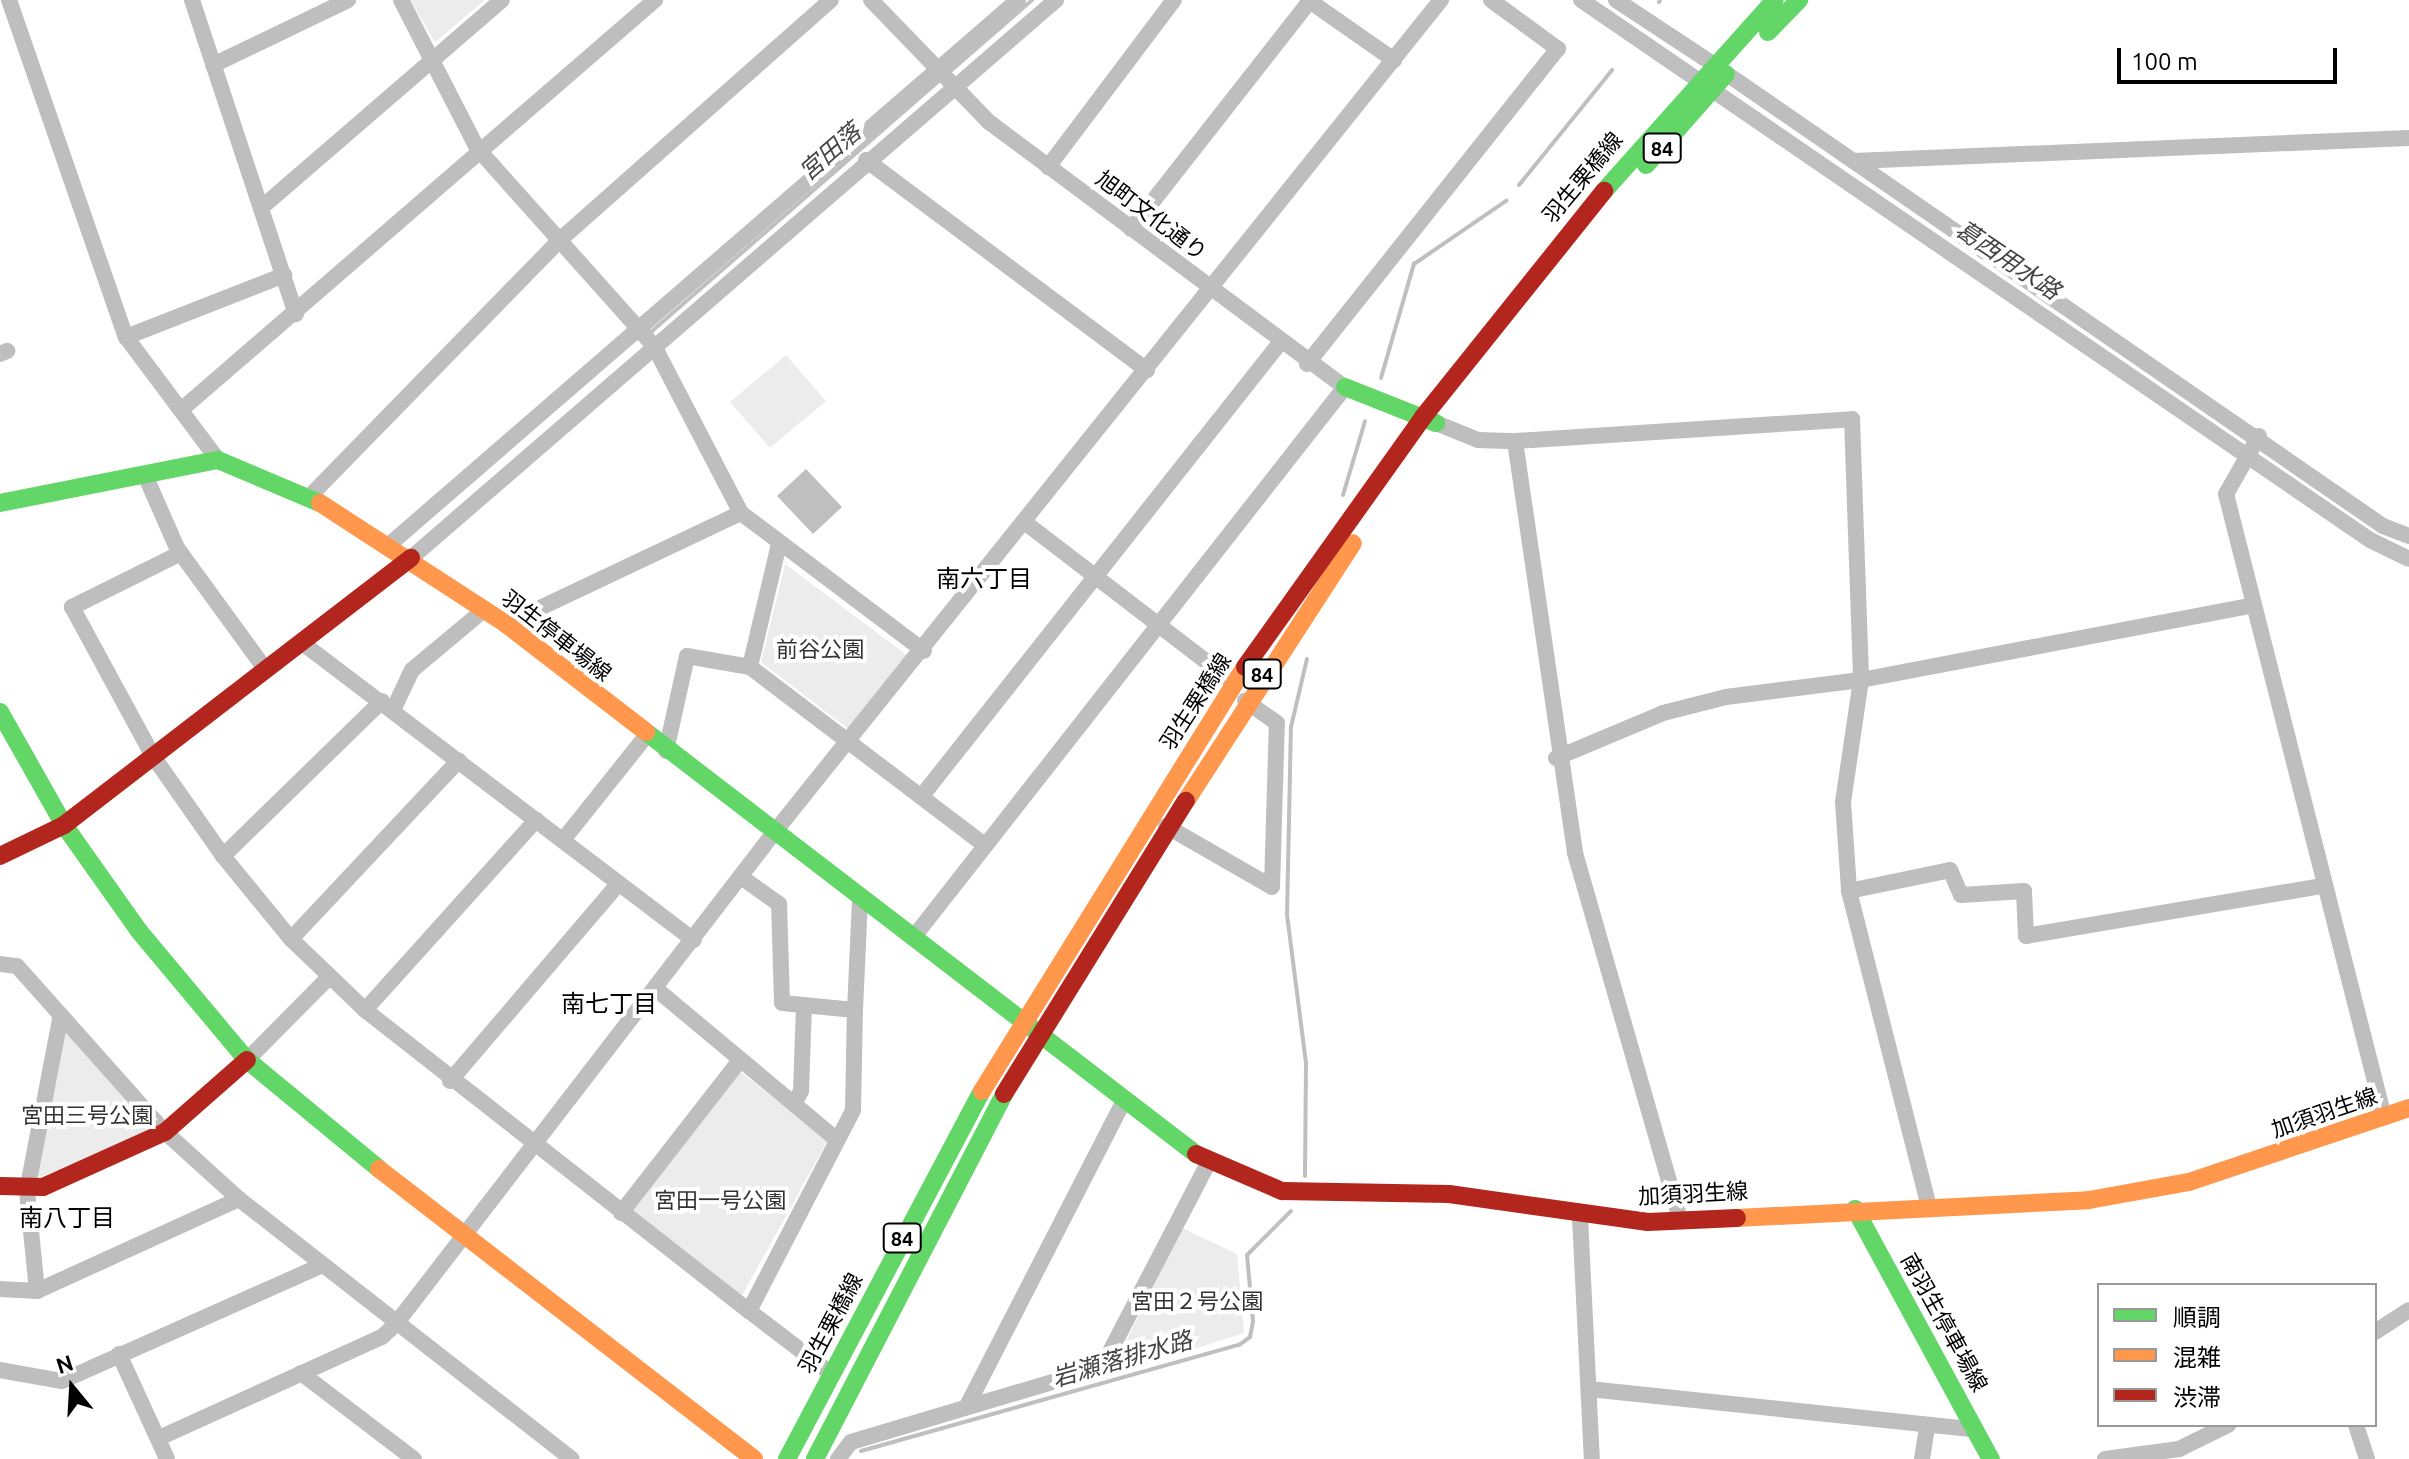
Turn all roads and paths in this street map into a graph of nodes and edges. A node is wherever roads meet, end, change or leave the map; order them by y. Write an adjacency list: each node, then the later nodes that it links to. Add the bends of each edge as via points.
1 (9, 0): 36 (street)
2 (192, 0): 20 (street)
3 (348, 0): 20 (street)
4 (401, 0): 18 (street)
5 (502, 0): 18 (street)
6 (655, 0): 25 (street)
7 (831, 0): 31 (street)
8 (871, 0): 22 (street, 旭町文化通り)
9 (1018, 0): 22 (street)
10 (1056, 0): 23 (street)
11 (1174, 0): 28 (street)
12 (1441, 0): 19 (street)
13 (1491, 0): 39 (street, via 1558,49)
14 (1616, 0): 21 (street)
15 (1775, 0): 21 (main road, 羽生栗橋線 / 84)
16 (1799, 0): 21 (main road, 羽生栗橋線 / 84)
17 (1309, 1): 19 (street); 30 (street)
18 (433, 58): 25 (street); 29 (street)
19 (1394, 60): 33 (street)
20 (213, 65): 29 (street)
21 (1720, 69): 27 (street); 43 (main road, 羽生栗橋線 / 84)
22 (934, 71): 23 (street, 旭町文化通り); 35 (street)
23 (949, 89): 26 (street); 28 (street, 旭町文化通り)
24 (2409, 138): 27 (street)
25 (477, 148): 31 (street); 34 (street)
26 (866, 160): 38 (street); 40 (street)
27 (1854, 161): 44 (street)
28 (1048, 167): 30 (street, 旭町文化通り)
29 (261, 208): 32 (street)
30 (1131, 229): 33 (street, 旭町文化通り)
31 (562, 238): 35 (street); 48 (street)
32 (284, 275): 34 (street); 36 (street)
33 (1211, 290): 37 (street, 旭町文化通り); 40 (street)
34 (296, 314): 42 (street)
35 (637, 325): 38 (street); 53 (street)
36 (126, 337): 42 (street)
37 (1279, 344): 39 (street, 旭町文化通り); 57 (street)
38 (654, 346): 50 (street); 56 (street)
39 (1307, 364): 41 (street, 旭町文化通り)
40 (1147, 370): 51 (street)
41 (1345, 387): 43 (main road, 旭町文化通り); 61 (street)
42 (181, 410): 46 (street)
43 (1429, 420): 45 (street, via 1478,440); 67 (main road, 羽生栗橋線 / 84); 68 (main road, 羽生栗橋線 / 84)
44 (2259, 436): 52 (street); 58 (street, via 2226,494)
45 (1515, 441): 66 (street, via 1852,419); 75 (street)
46 (218, 460): 47 (main road); 48 (main road, 羽生停車場線)
47 (145, 475): 49 (main road); 55 (street)
48 (310, 496): 53 (main road, 羽生停車場線)
49 (0, 503)
50 (741, 513): 54 (street); 60 (street)
51 (1027, 524): 57 (street); 63 (street)
52 (2409, 536)
53 (390, 544): 56 (main road, 羽生停車場線)
54 (779, 544): 63 (street); 64 (street)
55 (181, 553): 65 (street); 74 (street, via 72,607)
56 (411, 558): 59 (main road, 羽生停車場線); 62 (main road)
57 (1096, 577): 61 (street); 77 (street)
58 (2250, 606): 66 (street); 88 (street)
59 (485, 609): 60 (main road, 羽生停車場線); 69 (street, via 412,670)
60 (506, 624): 71 (main road, 羽生停車場線)
61 (1158, 625): 67 (street); 83 (street)
62 (301, 642): 65 (main road); 69 (street)
63 (924, 651): 72 (street)
64 (750, 667): 72 (street); 73 (street, via 687,656)
65 (266, 670): 74 (main road)
66 (1861, 680): 75 (street, via 1726,697 1663,713); 89 (street, via 1843,802)
67 (1234, 683): 101 (main road, 羽生栗橋線 / 84)
68 (1245, 701): 80 (main road, 羽生栗橋線 / 84); 80 (street, via 1277,723 1272,887)
69 (387, 706): 76 (street); 85 (street)
70 (0, 712): 79 (main road)
71 (646, 736): 73 (main road, 羽生停車場線); 82 (street)
72 (848, 742): 77 (street); 81 (street)
73 (666, 751): 81 (main road, 羽生停車場線)
74 (153, 756): 79 (main road); 85 (street)
75 (1556, 758): 121 (street, via 1575,853)
76 (459, 760): 78 (street); 92 (street)
77 (921, 797): 83 (street)
78 (536, 820): 82 (street); 98 (street)
79 (64, 825): 84 (main road); 103 (main road, via 139,931)
80 (1166, 826): 102 (main road, 羽生栗橋線 / 84)
81 (773, 834): 86 (street); 90 (main road, 羽生停車場線)
82 (563, 840): 87 (street)
83 (983, 844): 91 (street)
84 (0, 856)
85 (223, 856): 92 (street)
86 (741, 877): 93 (street); 97 (street, via 779,904 782,1003)
87 (619, 883): 93 (street); 105 (street)
88 (2321, 886): 89 (street, via 2026,936 2024,891 1961,895 1950,870); 109 (street)
89 (1849, 891): 117 (street)
90 (860, 898): 91 (main road, 羽生停車場線); 99 (street)
91 (913, 938): 101 (main road, 羽生停車場線)
92 (291, 939): 95 (street)
93 (694, 940): 96 (street)
94 (0, 964): 100 (street, via 17,966)
95 (330, 976): 98 (street); 103 (street)
96 (656, 989): 104 (street); 112 (street)
97 (804, 1005): 99 (street); 107 (street, via 801,1091)
98 (365, 1010): 105 (street)
99 (855, 1010): 111 (street, via 853,1110)
100 (61, 1015): 110 (street); 115 (street)
101 (1020, 1020): 102 (main road, 加須羽生線); 133 (main road, 羽生栗橋線 / 84)
102 (1036, 1032): 106 (main road, 加須羽生線); 146 (main road, 羽生栗橋線 / 84)
103 (247, 1060): 110 (main road); 122 (main road)
104 (740, 1060): 107 (street); 119 (street)
105 (450, 1081): 112 (street)
106 (1124, 1100): 113 (main road, 加須羽生線); 135 (street)
107 (794, 1104): 111 (street)
108 (2409, 1108): 109 (main road, 加須羽生線)
109 (2384, 1117): 117 (main road, 加須羽生線, via 2144,1194)
110 (165, 1132): 115 (main road); 116 (street)
111 (836, 1139): 127 (street)
112 (534, 1146): 119 (street); 122 (street)
113 (1208, 1163): 120 (main road, 加須羽生線, via 1282,1191 1449,1194); 135 (street, via 1102,1367)
114 (0, 1186): 115 (main road)
115 (27, 1191): 125 (street)
116 (239, 1199): 123 (street); 125 (street)
117 (1928, 1203): 118 (main road, 加須羽生線)
118 (1855, 1209): 121 (main road, 加須羽生線); 139 (main road, 南羽生停車場線)
119 (621, 1213): 127 (street)
120 (1580, 1217): 121 (main road, 加須羽生線); 134 (street)
121 (1680, 1220)
122 (464, 1239): 128 (street); 144 (main road)
123 (318, 1267): 128 (street); 130 (street)
124 (0, 1289): 125 (street)
125 (37, 1291)
126 (2409, 1310): 129 (street)
127 (749, 1311): 133 (street)
128 (395, 1325): 132 (street); 143 (street)
129 (2377, 1331)
130 (119, 1354): 131 (street, via 62,1381); 140 (street)
131 (0, 1370)
132 (301, 1373): 140 (street); 142 (street)
133 (830, 1373): 145 (main road, 羽生栗橋線 / 84)
134 (1589, 1389): 138 (street); 148 (street)
135 (967, 1406): 147 (street, via 851,1442)
136 (2224, 1427): 151 (street, via 2179,1449)
137 (2357, 1427): 152 (street)
138 (1927, 1429): 139 (street); 149 (street)
139 (1976, 1430): 150 (main road, 南羽生停車場線)
140 (159, 1438): 141 (street)
141 (167, 1459)
142 (414, 1459)
143 (572, 1459)
144 (754, 1459)
145 (787, 1459)
146 (815, 1459)
147 (838, 1459)
148 (1592, 1459)
149 (1922, 1459)
150 (1991, 1459)
151 (2105, 1459)
152 (2367, 1459)

